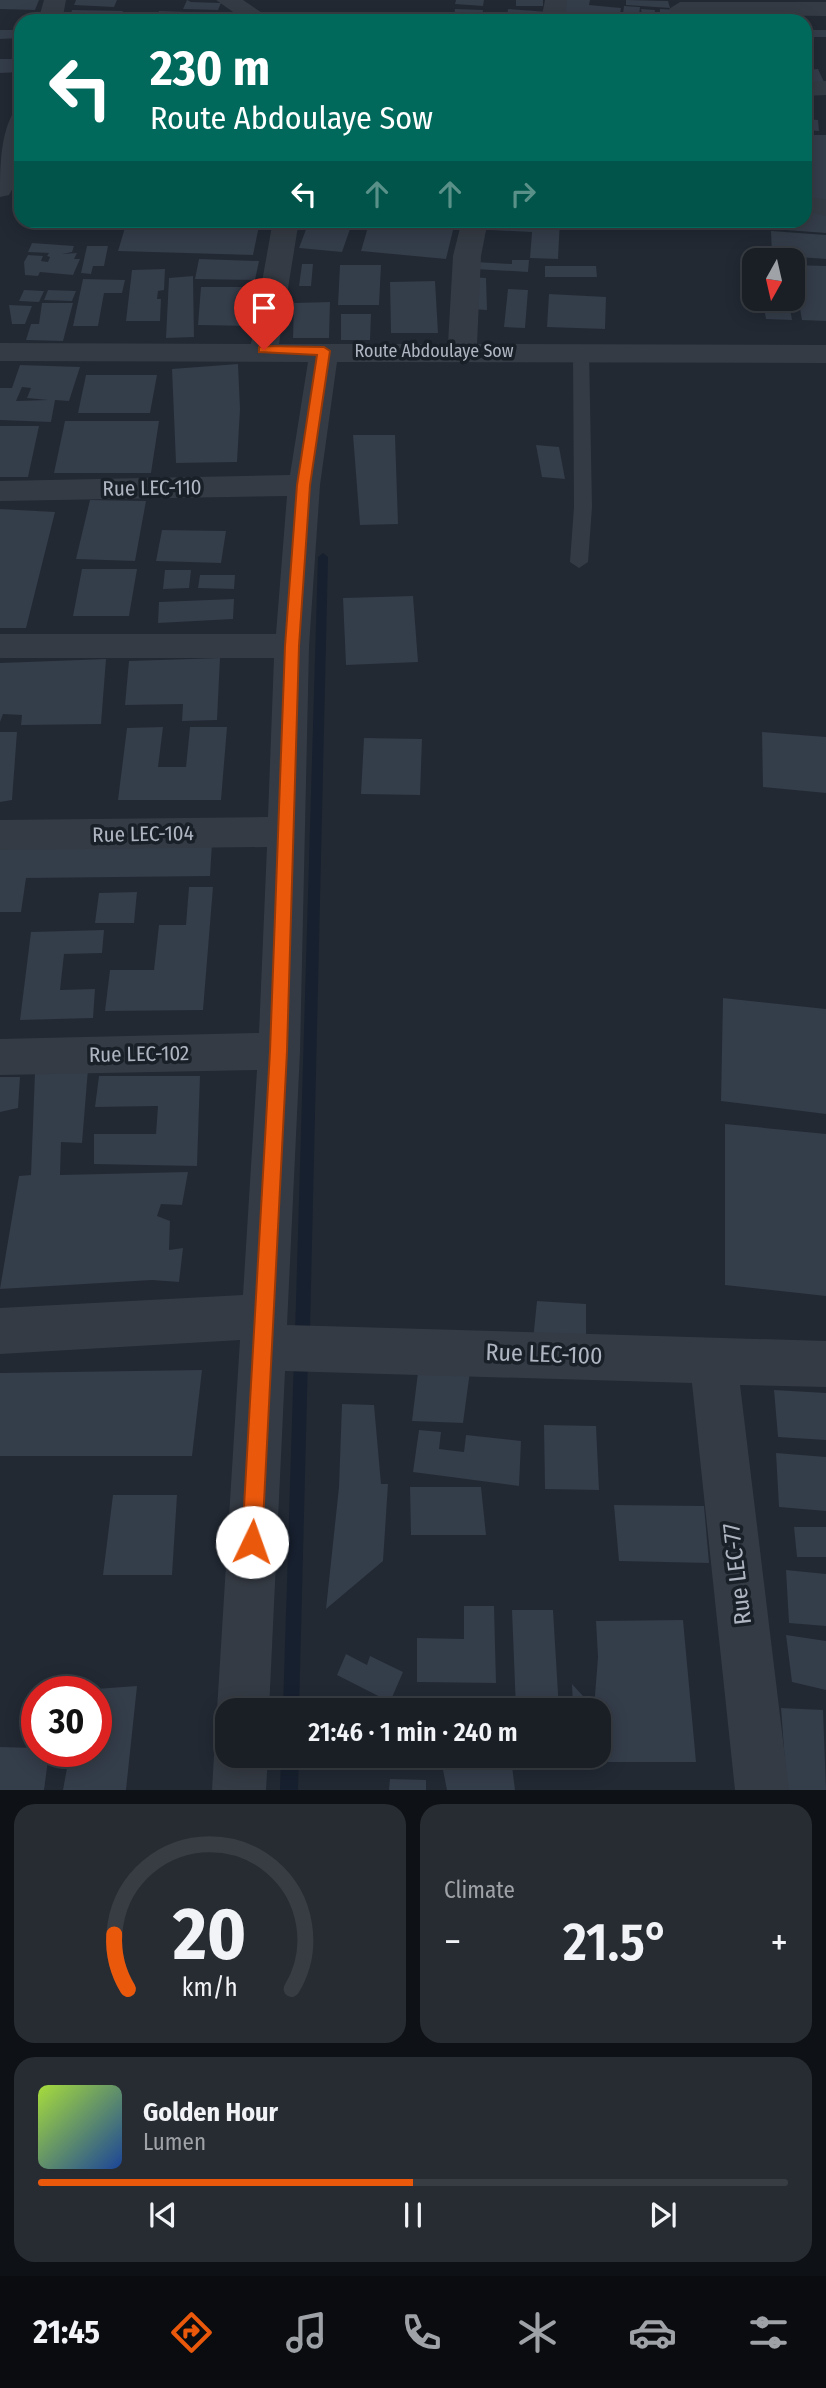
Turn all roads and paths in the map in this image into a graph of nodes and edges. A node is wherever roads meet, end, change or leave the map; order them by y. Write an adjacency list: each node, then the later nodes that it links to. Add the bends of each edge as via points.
1 (227, 0): 4 (street)
2 (826, 9): 3 (street)
3 (679, 10)
4 (250, 14)
5 (14, 144): 6 (street)
6 (0, 190)
7 (285, 228): 9 (street)
8 (473, 228): 11 (street, via 467,256)
9 (264, 350): 10 (street, Route Abdoulaye Sow); 13 (street, Route Abdoulaye Sow)
10 (324, 351): 11 (street, Route Abdoulaye Sow); 15 (street)
11 (462, 351): 12 (street, Route Abdoulaye Sow)
12 (581, 351): 14 (street, Route Abdoulaye Sow); 17 (lane)
13 (0, 352)
14 (826, 354)
15 (303, 485): 16 (street, Rue LEC-110); 19 (street)
16 (0, 491)
17 (579, 562)
18 (0, 646): 19 (street)
19 (292, 646): 20 (street)
20 (285, 832): 21 (street, Rue LEC-104); 22 (street)
21 (0, 835)
22 (279, 1051): 23 (street, Rue LEC-102); 25 (street)
23 (0, 1057)
24 (0, 1331): 25 (street, Rue LEC-100)
25 (263, 1331): 26 (street, Rue LEC-100); 28 (street)
26 (713, 1359): 27 (street, Rue LEC-100); 31 (street, Rue LEC-77)
27 (826, 1364)
28 (244, 1698)
29 (240, 1768): 30 (street)
30 (239, 1790)
31 (762, 1790)

